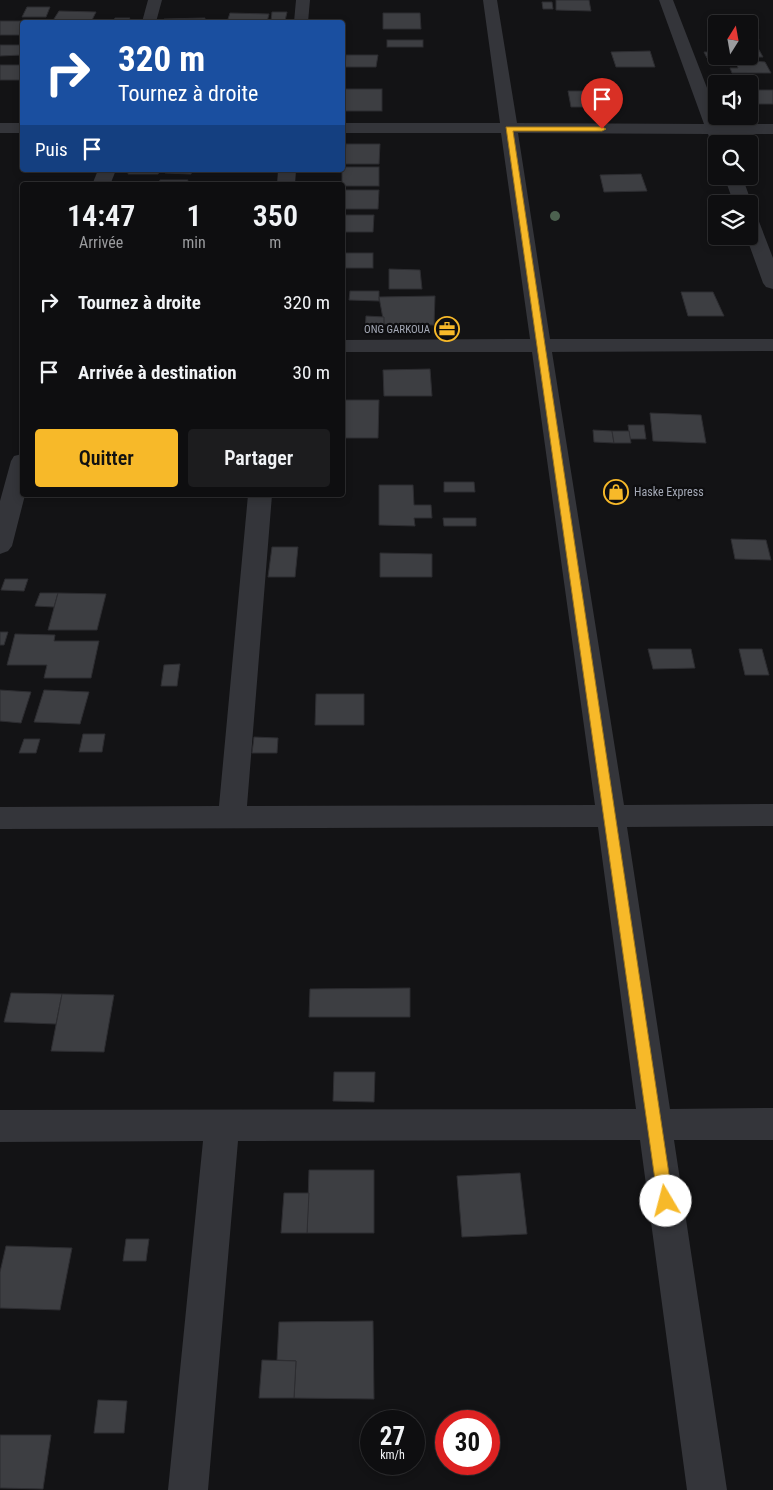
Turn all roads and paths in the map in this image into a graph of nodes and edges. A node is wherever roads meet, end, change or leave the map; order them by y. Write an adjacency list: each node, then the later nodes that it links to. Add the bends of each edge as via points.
1 (155, 0): 5 (street)
2 (303, 0): 6 (street)
3 (490, 0): 10 (street)
4 (666, 0): 12 (street)
5 (150, 20)
6 (301, 20)
7 (0, 128): 8 (street)
8 (20, 128)
9 (345, 128): 10 (street)
10 (509, 129): 14 (street); 19 (street)
11 (773, 129): 13 (street)
12 (717, 135)
13 (725, 135)
14 (708, 136)
15 (765, 240): 16 (street)
16 (773, 283)
17 (773, 345): 19 (street)
18 (345, 346): 19 (street)
19 (541, 347): 23 (street)
20 (20, 469): 22 (street)
21 (260, 497): 26 (street)
22 (0, 546)
23 (611, 816): 24 (street); 26 (street); 27 (street)
24 (773, 816)
25 (0, 818): 26 (street)
26 (232, 818)
27 (655, 1124): 28 (street); 29 (street); 32 (street)
28 (773, 1124)
29 (222, 1125): 30 (street); 31 (street)
30 (0, 1126)
31 (188, 1490)
32 (707, 1490)

